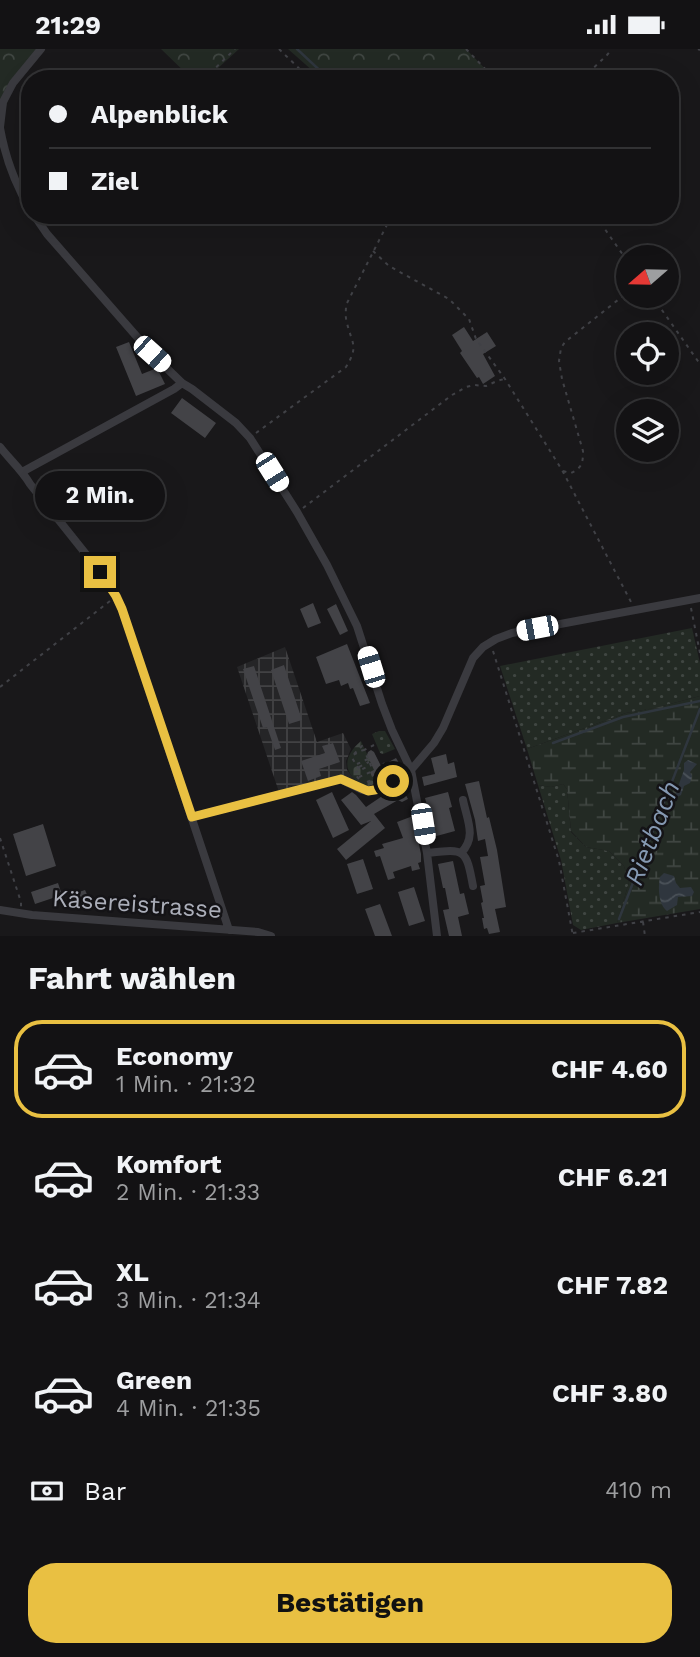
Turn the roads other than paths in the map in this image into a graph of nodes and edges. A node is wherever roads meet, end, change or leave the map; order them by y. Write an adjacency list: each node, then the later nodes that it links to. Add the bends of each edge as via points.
1 (41, 49): 2 (street)
2 (24, 70)
3 (21, 73): 4 (street, via 3,102)
4 (0, 127): 5 (street)
5 (21, 190)
6 (40, 224): 7 (street)
7 (182, 383): 9 (street); 11 (street, via 250,438 297,512 357,626 387,717)
8 (0, 447): 9 (street)
9 (22, 472): 13 (street, via 116,596)
10 (700, 598): 11 (street, via 512,633 483,647 473,658 443,728)
11 (411, 770): 13 (street, via 373,791 341,779); 14 (street)
12 (463, 800): 15 (street, via 471,836)
13 (192, 817): 18 (street)
14 (428, 853): 15 (street); 20 (street)
15 (461, 853): 16 (street, via 469,863)
16 (473, 886)
17 (0, 910): 18 (street, Käsereistrasse)
18 (229, 930): 19 (street, Käsereistrasse)
19 (271, 936)
20 (437, 936)

